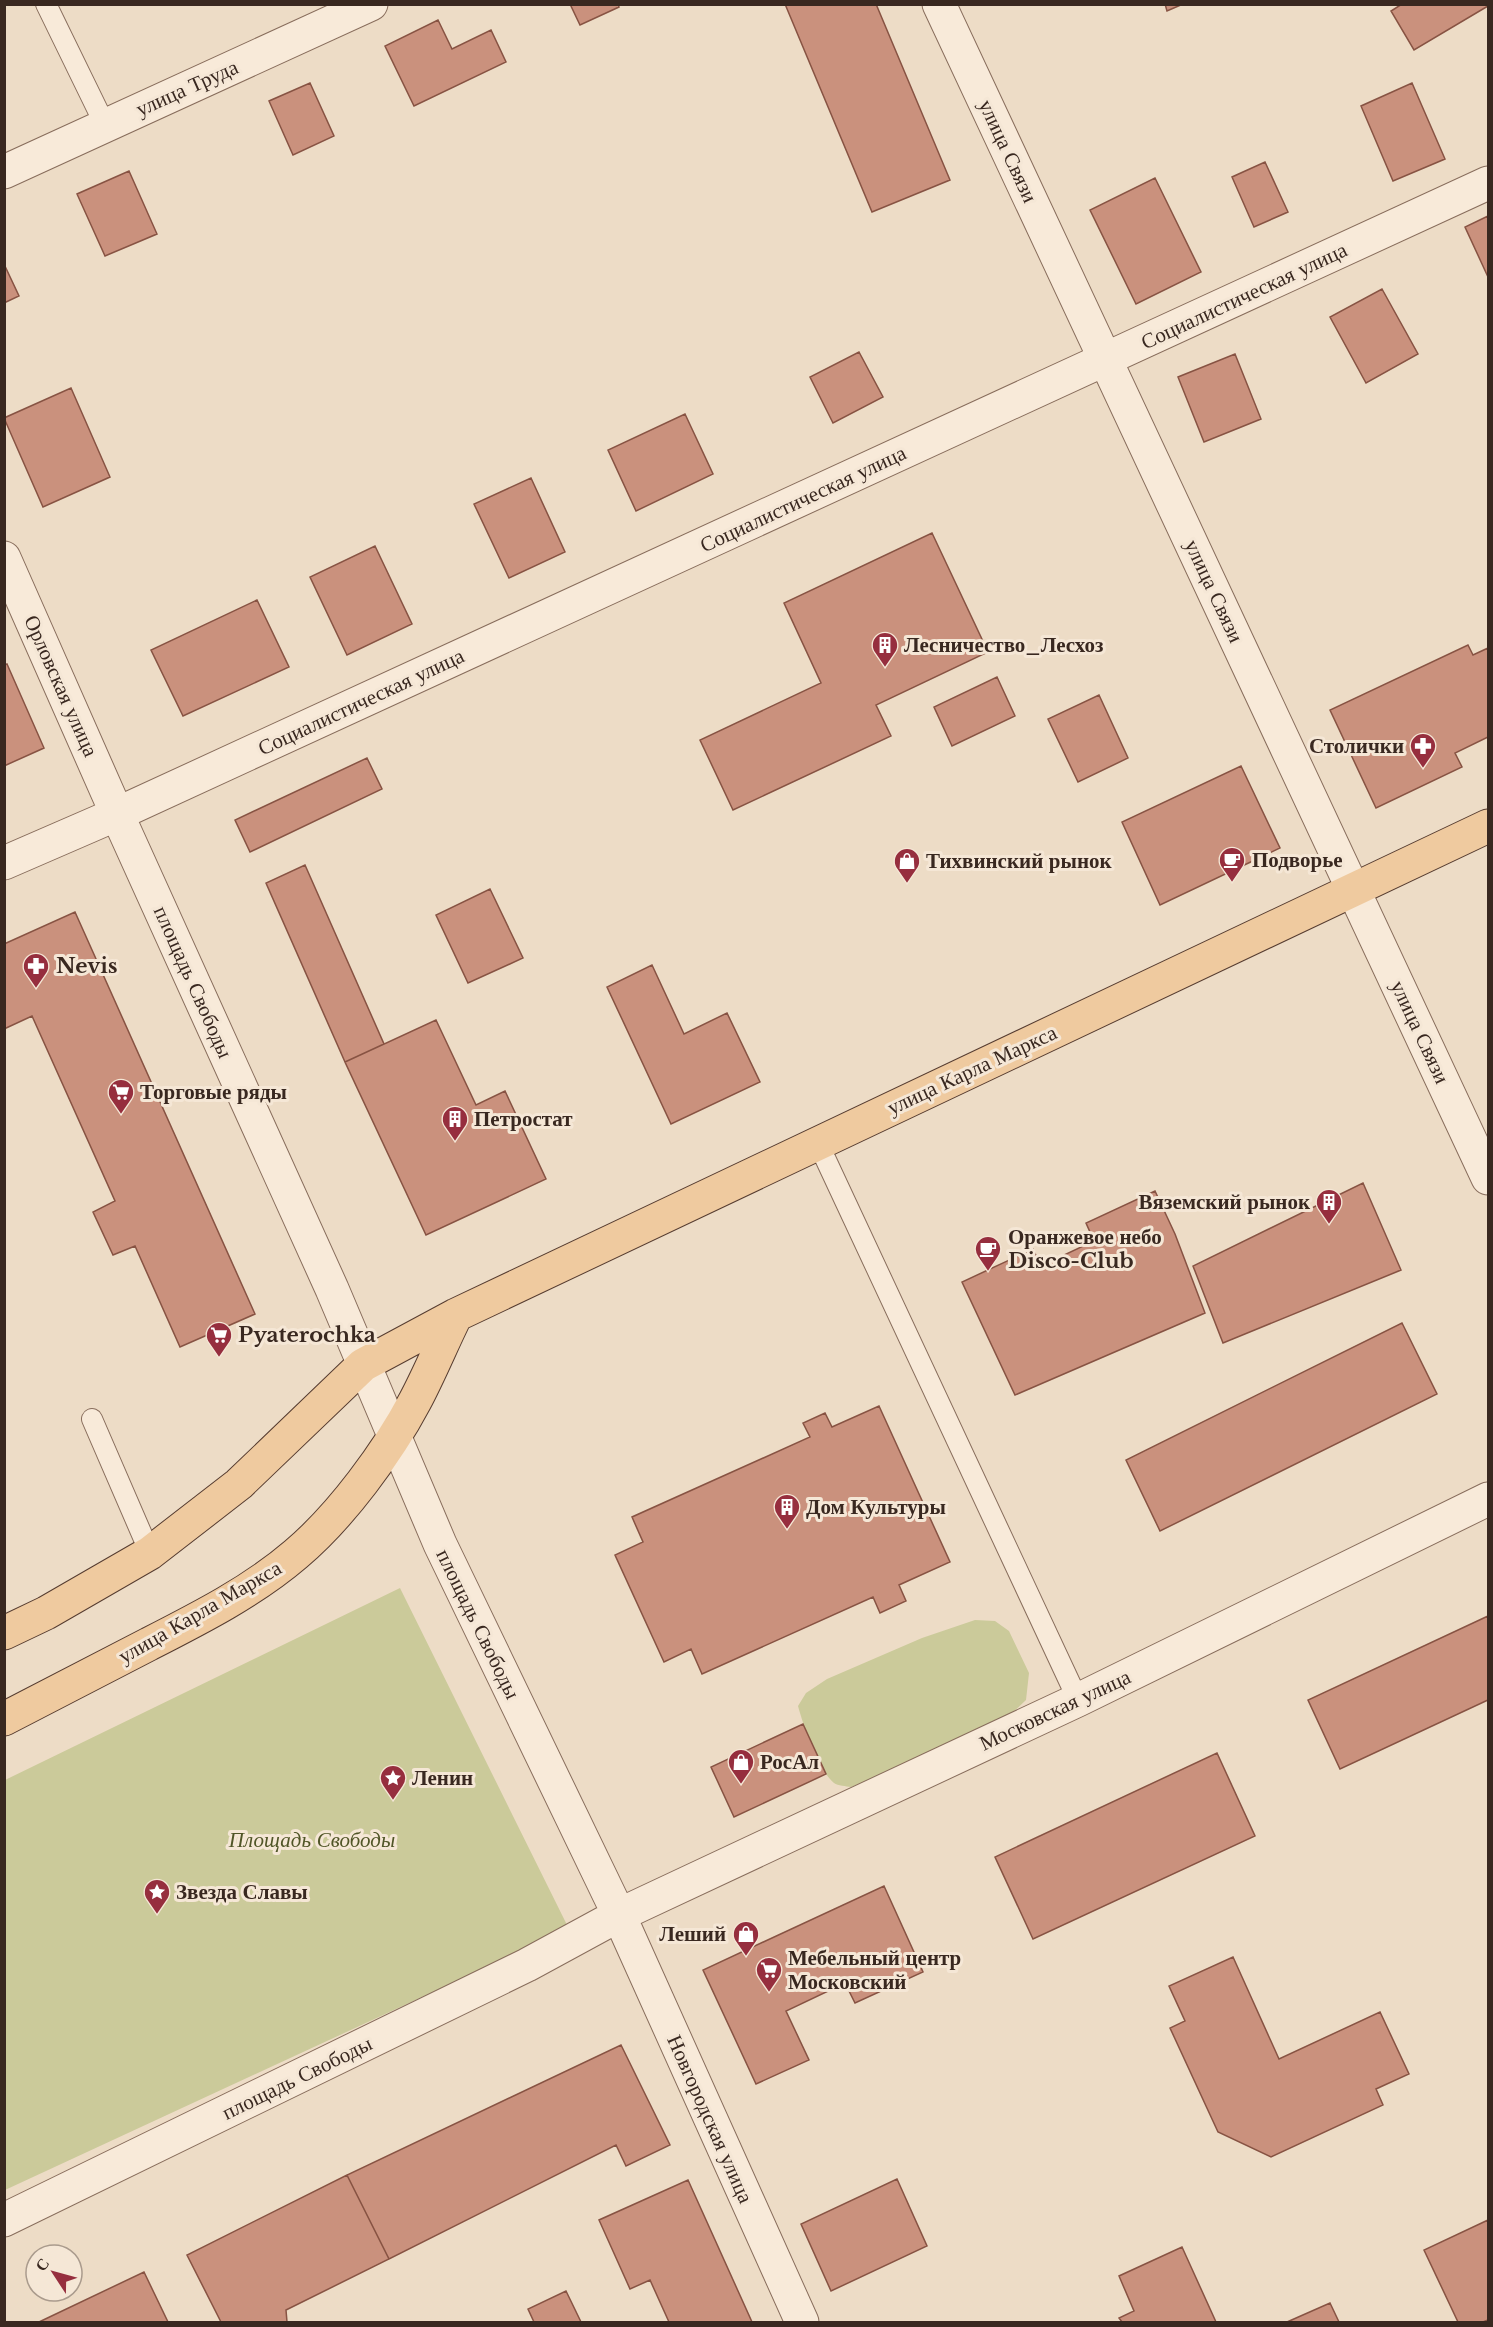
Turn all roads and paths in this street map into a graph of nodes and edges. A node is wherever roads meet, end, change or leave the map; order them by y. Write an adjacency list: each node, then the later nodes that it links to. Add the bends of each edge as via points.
1 (46, 4): 4 (lane)
2 (371, 4): 4 (street, улица Труда)
3 (939, 4): 7 (street, улица Связи)
4 (105, 125): 5 (street, улица Труда)
5 (4, 172)
6 (1488, 183): 7 (street, Социалистическая улица)
7 (1106, 360): 9 (street, Социалистическая улица); 12 (street, улица Связи)
8 (4, 558): 9 (street, Орловская улица)
9 (117, 814): 11 (street); 16 (street, площадь Свободы)
10 (1488, 826): 12 (main road, улица Карла Маркса)
11 (4, 863)
12 (1353, 888): 13 (main road, улица Карла Маркса); 14 (street, улица Связи)
13 (818, 1143): 15 (main road, улица Карла Маркса); 22 (lane)
14 (1488, 1178)
15 (456, 1315): 16 (main road, улица Карла Маркса); 18 (main road, улица Карла Маркса)
16 (363, 1365): 18 (street, площадь Свободы); 20 (main road, улица Карла Маркса, via 239,1484)
17 (92, 1419): 20 (lane)
18 (394, 1436): 23 (main road, улица Карла Маркса, via 358,1487 296,1554 243,1592 187,1624); 24 (street, площадь Свободы, via 440,1544)
19 (1488, 1500): 22 (street, Московская улица)
20 (150, 1553): 21 (main road, улица Карла Маркса)
21 (4, 1633)
22 (1078, 1700): 24 (street, Московская улица)
23 (4, 1719)
24 (619, 1915): 25 (street, площадь Свободы, via 526,1965); 26 (street, Новгородская улица)
25 (4, 2220)
26 (802, 2322)

